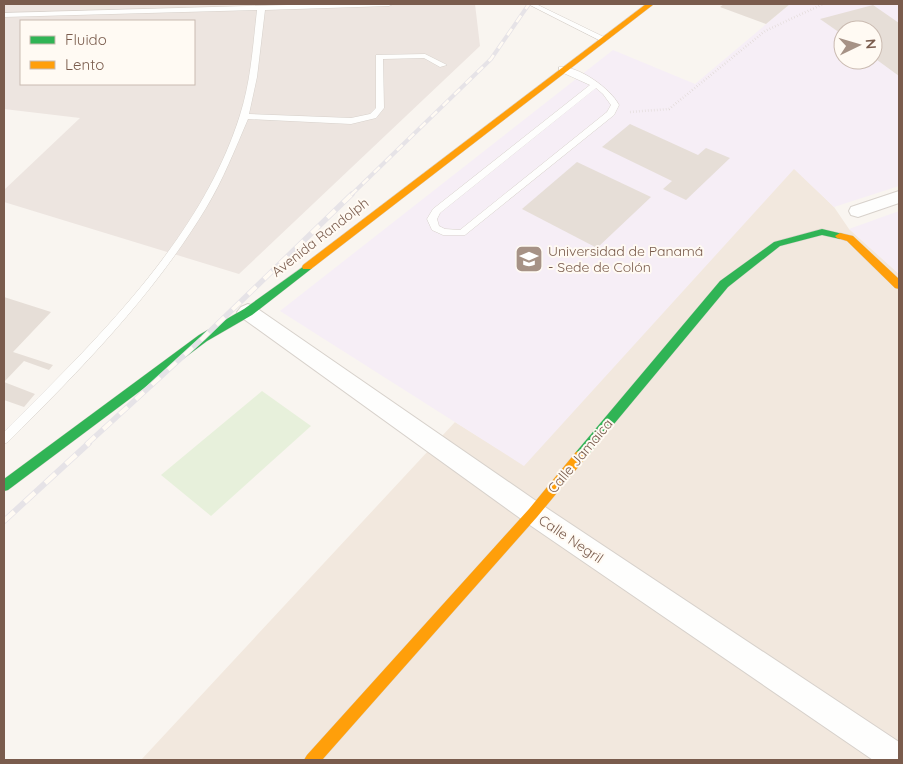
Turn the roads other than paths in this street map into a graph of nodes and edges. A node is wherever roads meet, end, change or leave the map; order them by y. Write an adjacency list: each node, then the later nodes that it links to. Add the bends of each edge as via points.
1 (389, 4): 4 (lane)
2 (531, 4): 6 (lane)
3 (645, 6): 6 (main road, Avenida Randolph)
4 (261, 9): 5 (lane); 10 (lane, via 252,84)
5 (4, 15)
6 (602, 38): 8 (main road, Avenida Randolph)
7 (443, 65): 10 (lane, via 425,56 379,57 380,108 373,116 351,120)
8 (562, 69): 9 (lane); 14 (main road, Avenida Randolph)
9 (595, 85): 9 (lane, via 612,97 615,105 612,113 462,233 435,228 432,219 436,211)
10 (244, 116): 15 (lane, via 225,167 176,248 111,325)
11 (899, 197): 12 (street)
12 (858, 211)
13 (899, 285): 17 (main road, Calle Jamaica, via 850,238 822,232 778,244 724,284)
14 (248, 312): 16 (main road, Avenida Randolph, via 203,338); 17 (street, Calle Negril)
15 (4, 439)
16 (4, 486)
17 (532, 512): 18 (main road, Calle Jamaica); 19 (street, Calle Negril)
18 (312, 760)
19 (899, 760)

